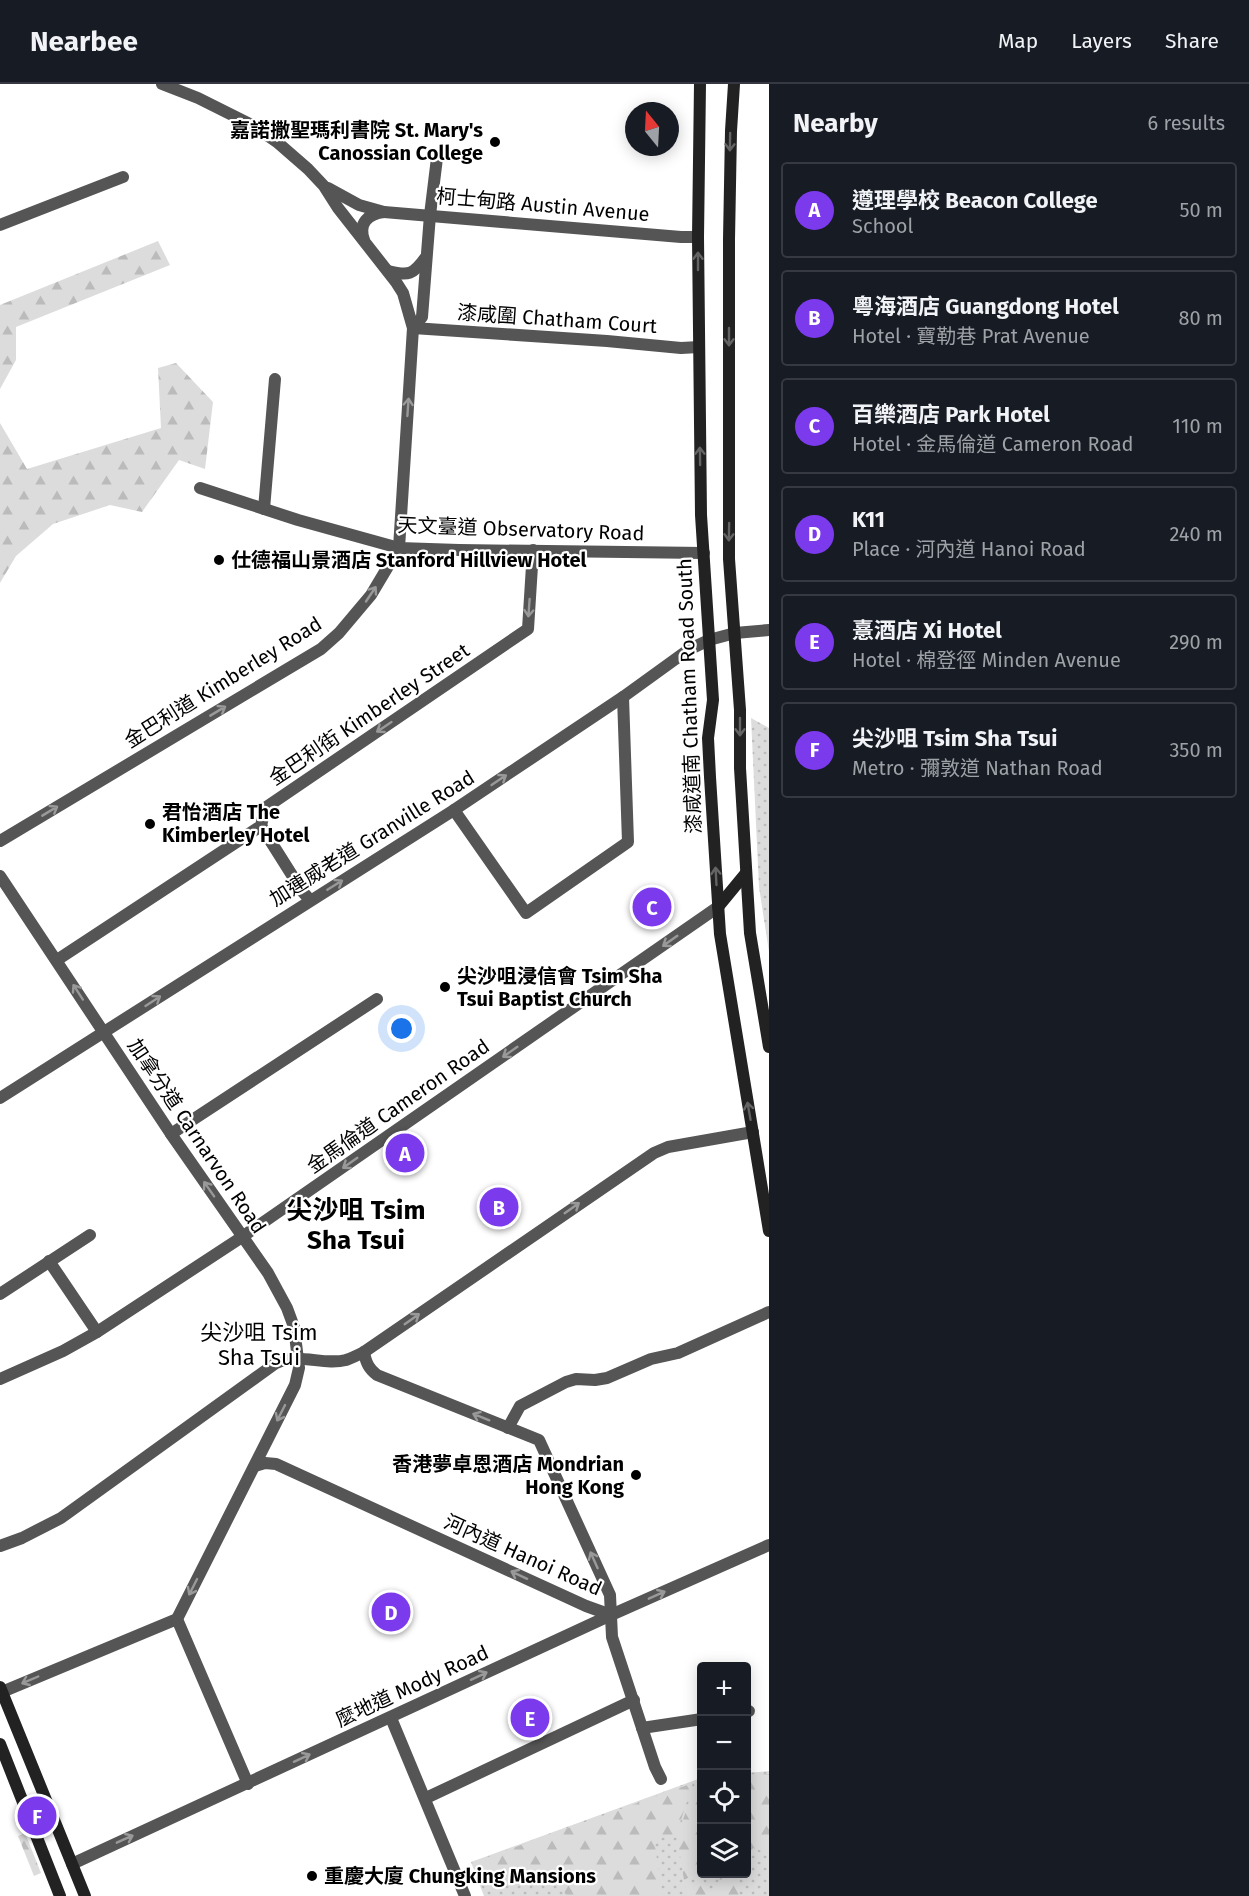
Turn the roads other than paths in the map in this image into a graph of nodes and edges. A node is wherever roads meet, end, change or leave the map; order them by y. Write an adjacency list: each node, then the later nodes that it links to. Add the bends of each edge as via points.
1 (162, 84): 6 (street, 柯士甸路 Austin Avenue, via 266,134)
2 (700, 84): 10 (main road, 漆咸道南 Chatham Road South)
3 (734, 84): 23 (main road, one-way to 23, via 729,239 729,559)
4 (437, 158): 8 (street, 金巴利道 Kimberley Road)
5 (123, 177): 9 (street)
6 (324, 186): 7 (street, 柯士甸路 Austin Avenue, via 359,205); 11 (street, 柯士甸路 Austin Avenue)
7 (384, 212): 8 (street, 柯士甸路 Austin Avenue); 11 (street, via 371,215 362,225)
8 (430, 215): 10 (street, 柯士甸路 Austin Avenue); 12 (street, 金巴利道 Kimberley Road)
9 (0, 225)
10 (698, 237): 15 (main road, 漆咸道南 Chatham Road South, one-way to 10)
11 (367, 246): 13 (street, 柯士甸路 Austin Avenue)
12 (427, 256): 13 (street, via 416,271 405,275); 14 (street, 金巴利道 Kimberley Road, via 422,316)
13 (388, 271): 14 (street, 柯士甸路 Austin Avenue, via 403,293)
14 (413, 328): 15 (street, 漆咸圍 Chatham Court); 19 (street, 金巴利道 Kimberley Road, one-way to 14)
15 (699, 347): 21 (main road, 漆咸道南 Chatham Road South, one-way to 15, via 700,515)
16 (275, 380): 18 (street)
17 (200, 488): 18 (street, 天文臺道 Observatory Road)
18 (264, 509): 19 (street, 天文臺道 Observatory Road)
19 (399, 548): 20 (street, 天文臺道 Observatory Road); 28 (street, 金巴利道 Kimberley Road, one-way to 19, via 321,649 372,595)
20 (533, 550): 21 (street, 天文臺道 Observatory Road); 27 (street, 金巴利街 Kimberley Street, one-way to 27, via 528,628 265,808)
21 (704, 554): 24 (main road, 漆咸道南 Chatham Road South)
22 (769, 630): 23 (street, 加連威老道 Granville Road)
23 (735, 633): 24 (street, 加連威老道 Granville Road); 29 (main road, one-way to 29)
24 (709, 640): 25 (street, 加連威老道 Granville Road, via 688,650); 32 (main road, 漆咸道南 Chatham Road South, one-way to 24, via 708,738 713,700)
25 (623, 698): 26 (street, 加連威老道 Granville Road, one-way to 25); 26 (street, via 628,842 526,912)
26 (454, 810): 31 (street, 加連威老道 Granville Road, one-way to 26)
27 (261, 826): 31 (street); 33 (street, 金巴利街 Kimberley Street)
28 (0, 841)
29 (747, 873): 32 (main road); 36 (main road, via 750,933)
30 (0, 876): 33 (street, 加拿分道 Carnarvon Road)
31 (310, 900): 35 (street, 加連威老道 Granville Road, one-way to 31)
32 (718, 907): 38 (main road, 漆咸道南 Chatham Road South, one-way to 32); 42 (street, 金馬倫道 Cameron Road, one-way to 42)
33 (57, 960): 35 (street, 加拿分道 Carnarvon Road, one-way to 33)
34 (377, 999): 39 (street)
35 (103, 1032): 37 (street, 加連威老道 Granville Road); 39 (street, 加拿分道 Carnarvon Road)
36 (769, 1047)
37 (0, 1098)
38 (753, 1132): 40 (main road, 漆咸道南 Chatham Road South); 47 (street, one-way to 38, via 647,1157 668,1147)
39 (171, 1134): 42 (street, 加拿分道 Carnarvon Road, one-way to 39)
40 (769, 1231)
41 (90, 1234): 43 (street)
42 (242, 1237): 46 (street, 金馬倫道 Cameron Road); 48 (street, 加拿分道 Carnarvon Road, via 287,1308)
43 (49, 1261): 44 (street); 46 (street)
44 (0, 1294)
45 (769, 1312): 50 (street, via 678,1353 651,1359 607,1378 566,1382 520,1406)
46 (96, 1332): 49 (street, 金馬倫道 Cameron Road)
47 (364, 1352): 48 (street, via 335,1361); 50 (street, one-way to 47, via 377,1375 365,1361)
48 (298, 1358): 51 (street, 加拿分道 Carnarvon Road, one-way to 51, via 295,1385); 53 (street, via 276,1363 50,1525)
49 (0, 1379)
50 (508, 1428): 54 (street, one-way to 50, via 610,1595 539,1440)
51 (255, 1466): 54 (street, 河內道 Hanoi Road, one-way to 51, via 276,1464); 55 (street, 加拿分道 Carnarvon Road, one-way to 55)
52 (769, 1545): 54 (street, 麼地道 Mody Road, one-way to 52)
53 (0, 1546)
54 (611, 1615): 57 (street, via 612,1637); 58 (street, 麼地道 Mody Road, one-way to 54)
55 (177, 1619): 56 (street, one-way to 56); 63 (street)
56 (1, 1689): 65 (main road)
57 (634, 1700): 60 (street); 64 (street)
58 (391, 1718): 63 (street, 麼地道 Mody Road, one-way to 58); 64 (street)
59 (697, 1720): 60 (street)
60 (642, 1728): 62 (street)
61 (0, 1744): 66 (main road)
62 (661, 1779)
63 (248, 1784): 65 (street, 麼地道 Mody Road, one-way to 63)
64 (426, 1798): 68 (street)
65 (72, 1864): 67 (main road)
66 (60, 1896)
67 (85, 1896)
68 (465, 1896)

